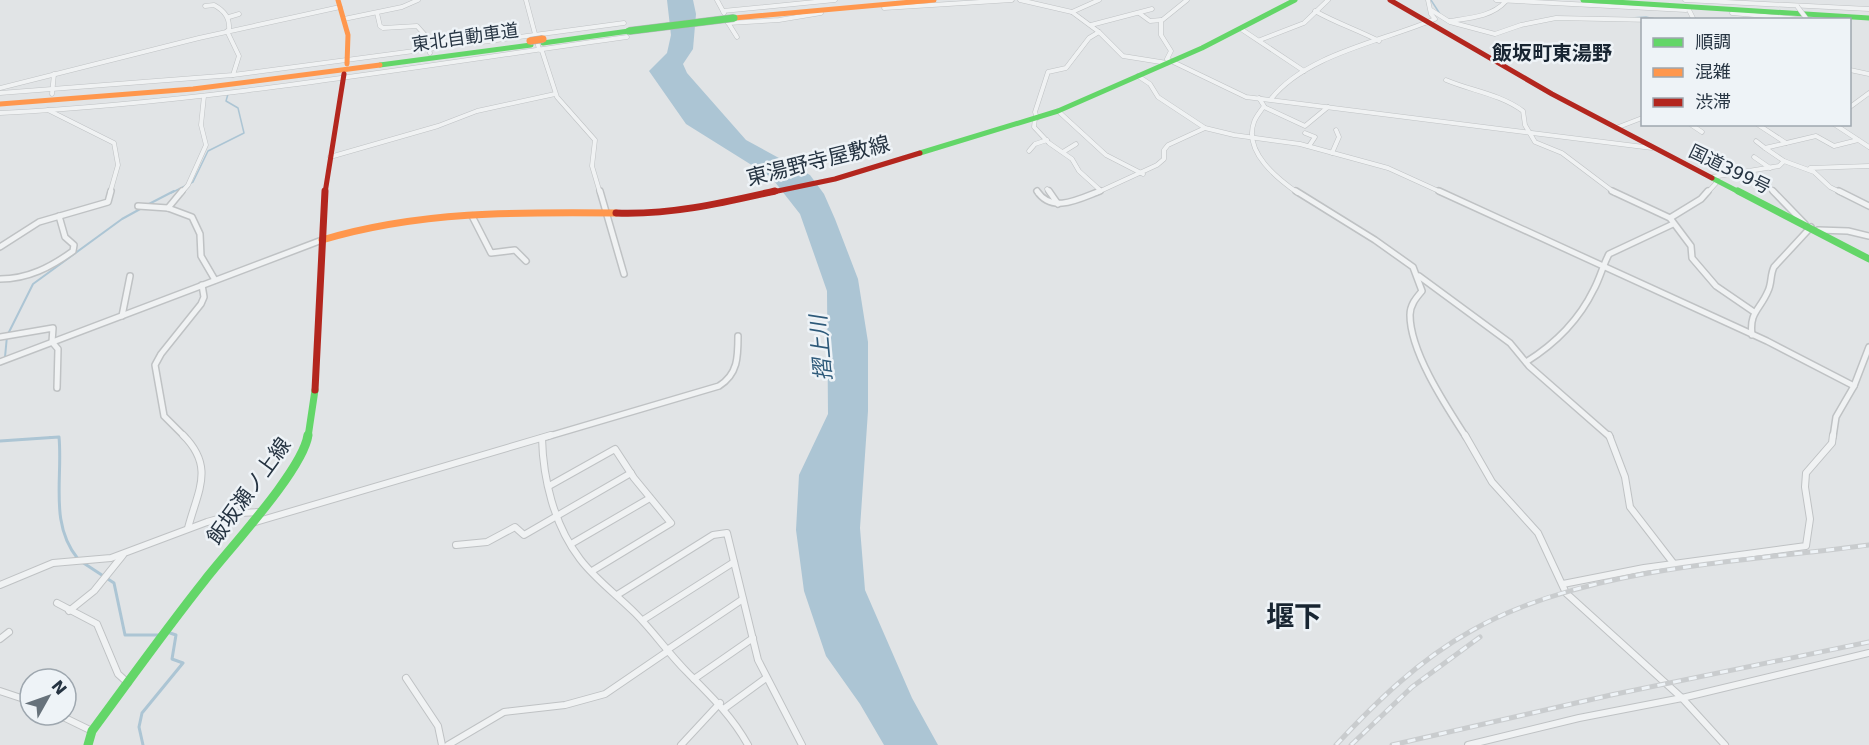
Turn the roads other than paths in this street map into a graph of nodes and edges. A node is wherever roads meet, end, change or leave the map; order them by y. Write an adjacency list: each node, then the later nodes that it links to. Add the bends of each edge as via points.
1 (418, 0): 33 (street)
2 (526, 0): 55 (street)
3 (717, 0): 30 (street)
4 (835, 0): 20 (street)
5 (885, 0): 41 (main road, 東北自動車道)
6 (934, 0): 41 (main road, 東北自動車道)
7 (1012, 0): 21 (street)
8 (1020, 0): 32 (street)
9 (1100, 0): 32 (street)
10 (1187, 0): 45 (street)
11 (1295, 0): 48 (main road, 東湯野寺屋敷線)
12 (1328, 0): 31 (street)
13 (1390, 0): 46 (main road, 国道399号)
14 (1428, 0): 28 (street)
15 (1496, 0): 16 (street)
16 (1508, 0): 23 (street); 43 (street, via 1499,9 1479,16)
17 (1583, 0): 36 (main road)
18 (1685, 0): 24 (street)
19 (1793, 0): 24 (street)
20 (816, 1): 30 (street)
21 (973, 1): 41 (street, via 778,20)
22 (339, 4): 42 (main road, 飯坂瀬ノ上線); 50 (street)
23 (1641, 5): 29 (street); 36 (main road)
24 (1796, 5): 27 (street); 40 (street, bridge)
25 (205, 6): 37 (street, via 214,5)
26 (1152, 9): 34 (street)
27 (1869, 9)
28 (1431, 10): 43 (street); 46 (street, via 1435,19)
29 (1689, 10): 38 (street); 39 (street)
30 (723, 11): 41 (street)
31 (1315, 11): 53 (street, via 1304,23); 54 (street)
32 (1072, 12): 47 (street)
33 (376, 13): 42 (street); 56 (street, via 383,28 417,26)
34 (1139, 13): 45 (street, via 1150,21); 47 (street)
35 (239, 14): 37 (street)
36 (1869, 16)
37 (229, 17): 50 (street)
38 (1693, 18)
39 (1794, 18)
40 (1806, 18)
41 (732, 19): 49 (main road, 東北自動車道, bridge); 52 (street, via 730,30)
42 (344, 20): 58 (main road, 飯坂瀬ノ上線, via 349,40)
43 (1450, 20): 44 (street, via 1495,34 1556,18)
44 (1641, 20)
45 (1161, 21): 57 (street, via 1161,36 1171,51)
46 (1427, 23): 54 (street); 89 (main road, 国道399号)
47 (1091, 25): 51 (street)
48 (1241, 29): 53 (street); 57 (main road, 東湯野寺屋敷線)
49 (627, 30): 55 (main road, 東北自動車道); 55 (street, via 603,38); 55 (street, via 601,28)
50 (228, 31): 61 (street); 63 (street, via 240,52)
51 (1099, 32): 57 (street, via 1123,56); 83 (street, via 1089,38 1066,68 1048,72)
52 (737, 37)
53 (1260, 40): 60 (street)
54 (1379, 41): 60 (street)
55 (537, 42): 56 (street); 58 (street, via 431,63); 72 (street); 76 (main road, 東北自動車道, via 212,87)
56 (430, 51): 58 (street)
57 (1168, 62): 64 (main road, 東湯野寺屋敷線); 74 (street, via 1246,97)
58 (345, 69): 63 (street); 70 (street); 108 (main road, 飯坂瀬ノ上線)
59 (1851, 70): 62 (street)
60 (1304, 71): 75 (street, via 1283,83)
61 (54, 74): 67 (street); 68 (street)
62 (1869, 74)
63 (233, 76): 68 (street)
64 (1138, 76): 81 (main road, 東湯野寺屋敷線); 88 (street, via 1150,84 1158,97)
65 (1446, 80): 91 (street, via 1516,104 1523,111)
66 (228, 87): 70 (street)
67 (0, 88)
68 (53, 92): 69 (street)
69 (0, 93)
70 (225, 93): 73 (street)
71 (1869, 93): 77 (street)
72 (555, 94): 108 (street, via 477,111); 124 (street, via 595,140 592,166)
73 (204, 96): 80 (street); 123 (street, via 201,125 206,145 188,185)
74 (1259, 98): 75 (street); 78 (street)
75 (1271, 99): 79 (street)
76 (0, 102)
77 (1851, 106)
78 (1264, 107): 79 (street, via 1305,126); 94 (street, via 1252,125)
79 (1328, 107): 91 (street)
80 (48, 108): 82 (street); 125 (street, via 50,113 112,142 118,155 108,202)
81 (1058, 111): 83 (main road, 東湯野寺屋敷線); 114 (street, via 1106,155)
82 (0, 113)
83 (1036, 118): 95 (street, via 1033,126); 124 (main road, 東湯野寺屋敷線, via 835,179 681,211)
84 (1641, 118): 89 (street)
85 (1693, 126): 92 (street)
86 (1760, 126): 98 (street)
87 (1837, 126): 96 (street)
88 (1205, 128): 94 (street); 114 (street, via 1165,148 1163,161)
89 (1615, 129): 102 (main road, 国道399号)
90 (1336, 130): 107 (street, via 1339,137)
91 (1529, 132): 102 (street); 127 (street, via 1535,142 1562,153 1613,192)
92 (1702, 132)
93 (1305, 133): 100 (street, via 1316,137)
94 (1253, 139): 100 (street); 136 (street, via 1261,157 1280,180 1398,256)
95 (1047, 140): 104 (street); 106 (street)
96 (1858, 140): 98 (street, via 1834,146 1816,136); 101 (street)
97 (1756, 141): 103 (street)
98 (1786, 143): 103 (street)
99 (1076, 144): 106 (street)
100 (1309, 146): 107 (street)
101 (1869, 147)
102 (1653, 148): 116 (main road, 国道399号)
103 (1766, 148): 110 (street)
104 (1029, 151)
105 (1709, 151): 115 (street)
106 (1063, 152): 118 (street)
107 (1332, 153): 134 (street, via 1388,168)
108 (330, 157): 130 (main road, 飯坂瀬ノ上線)
109 (1754, 158): 112 (street)
110 (1784, 161): 112 (street); 113 (street)
111 (1869, 166): 113 (street)
112 (1770, 168): 115 (street)
113 (1808, 168): 122 (street, via 1830,187)
114 (1143, 174): 118 (street)
115 (1741, 174): 116 (street); 128 (street, via 1770,188)
116 (1714, 179): 127 (street, via 1701,199); 128 (main road, 国道399号)
117 (1047, 189): 120 (street)
118 (1100, 190): 120 (street)
119 (1037, 191): 120 (street, via 1045,201)
120 (1058, 204)
121 (138, 206): 123 (street)
122 (1869, 206)
123 (168, 208): 139 (street, via 192,217 200,234 201,256)
124 (606, 213): 126 (main road, 東湯野寺屋敷線); 135 (street)
125 (59, 216): 131 (street, via 39,222); 138 (street, via 62,231 74,245 73,251 44,270)
126 (472, 216): 130 (main road, 東湯野寺屋敷線, via 378,224); 133 (street, via 491,253 514,250)
127 (1672, 221): 134 (street, via 1609,254); 141 (street, via 1691,246 1692,258 1716,286)
128 (1811, 227): 129 (street); 132 (main road, 国道399号); 141 (street, via 1773,267 1770,288)
129 (1869, 236)
130 (322, 240): 139 (street); 156 (main road, 飯坂瀬ノ上線, via 312,422 299,460)
131 (0, 247)
132 (1869, 259)
133 (526, 261)
134 (1604, 268): 143 (street); 149 (street, via 1573,323)
135 (624, 274)
136 (1416, 274): 149 (street, via 1510,343); 166 (street, via 1422,291 1414,300 1410,317 1415,341 1437,392 1492,482 1538,533)
137 (130, 276): 142 (street)
138 (0, 279)
139 (215, 280): 140 (street)
140 (202, 285): 142 (street); 159 (street, via 201,304 155,365 164,416 195,447 204,470)
141 (1754, 312): 143 (street, via 1750,321)
142 (122, 316): 146 (street)
143 (1752, 335): 150 (street)
144 (738, 336): 152 (street, via 738,365 725,383)
145 (0, 337): 146 (street, via 50,327)
146 (52, 342): 148 (street); 151 (street, via 58,349)
147 (1869, 347): 150 (street)
148 (0, 362)
149 (1526, 362): 164 (street, via 1609,434 1625,477 1630,507)
150 (1854, 386): 164 (street, via 1836,417 1832,443 1806,473 1808,544)
151 (57, 388)
152 (542, 438): 154 (street, via 543,466); 158 (street)
153 (631, 473): 154 (street, via 615,449); 155 (street); 157 (street)
154 (549, 486): 157 (street)
155 (650, 498): 160 (street); 165 (street, via 671,523)
156 (259, 512): 158 (main road, 飯坂瀬ノ上線); 159 (street, via 232,514)
157 (559, 515): 160 (street); 161 (street, via 525,535 515,527 487,542)
158 (250, 523): 181 (main road, 飯坂瀬ノ上線)
159 (188, 528): 162 (street)
160 (571, 544): 165 (street)
161 (456, 545)
162 (124, 554): 167 (street, via 53,563); 171 (street, via 94,591)
163 (734, 562): 168 (street, via 727,533 712,535); 169 (street); 172 (street)
164 (1674, 564): 166 (street)
165 (592, 571): 168 (street)
166 (1563, 584): 184 (street, via 1576,604)
167 (0, 585)
168 (617, 595): 172 (street)
169 (743, 599): 174 (street); 176 (street)
170 (57, 603): 171 (street)
171 (69, 611): 181 (street, via 97,624 118,674)
172 (643, 620): 176 (street)
173 (9, 632): 175 (street)
174 (753, 638): 179 (street); 180 (street)
175 (0, 639)
176 (668, 650): 180 (street); 188 (street, via 605,694 565,705 504,712)
177 (1869, 653): 184 (street)
178 (406, 678): 190 (street, via 434,718)
179 (766, 678): 185 (street); 194 (street)
180 (694, 679): 185 (street)
181 (128, 683): 187 (main road, 飯坂瀬ノ上線)
182 (0, 691): 183 (street)
183 (18, 697)
184 (1682, 698): 195 (street); 196 (street)
185 (723, 705): 192 (street); 193 (street)
186 (78, 724): 187 (street)
187 (92, 731): 189 (main road, 飯坂瀬ノ上線)
188 (458, 743): 191 (street)
189 (88, 745)
190 (442, 745)
191 (447, 745)
192 (681, 745)
193 (748, 745)
194 (802, 745)
195 (1468, 745)
196 (1725, 745)

